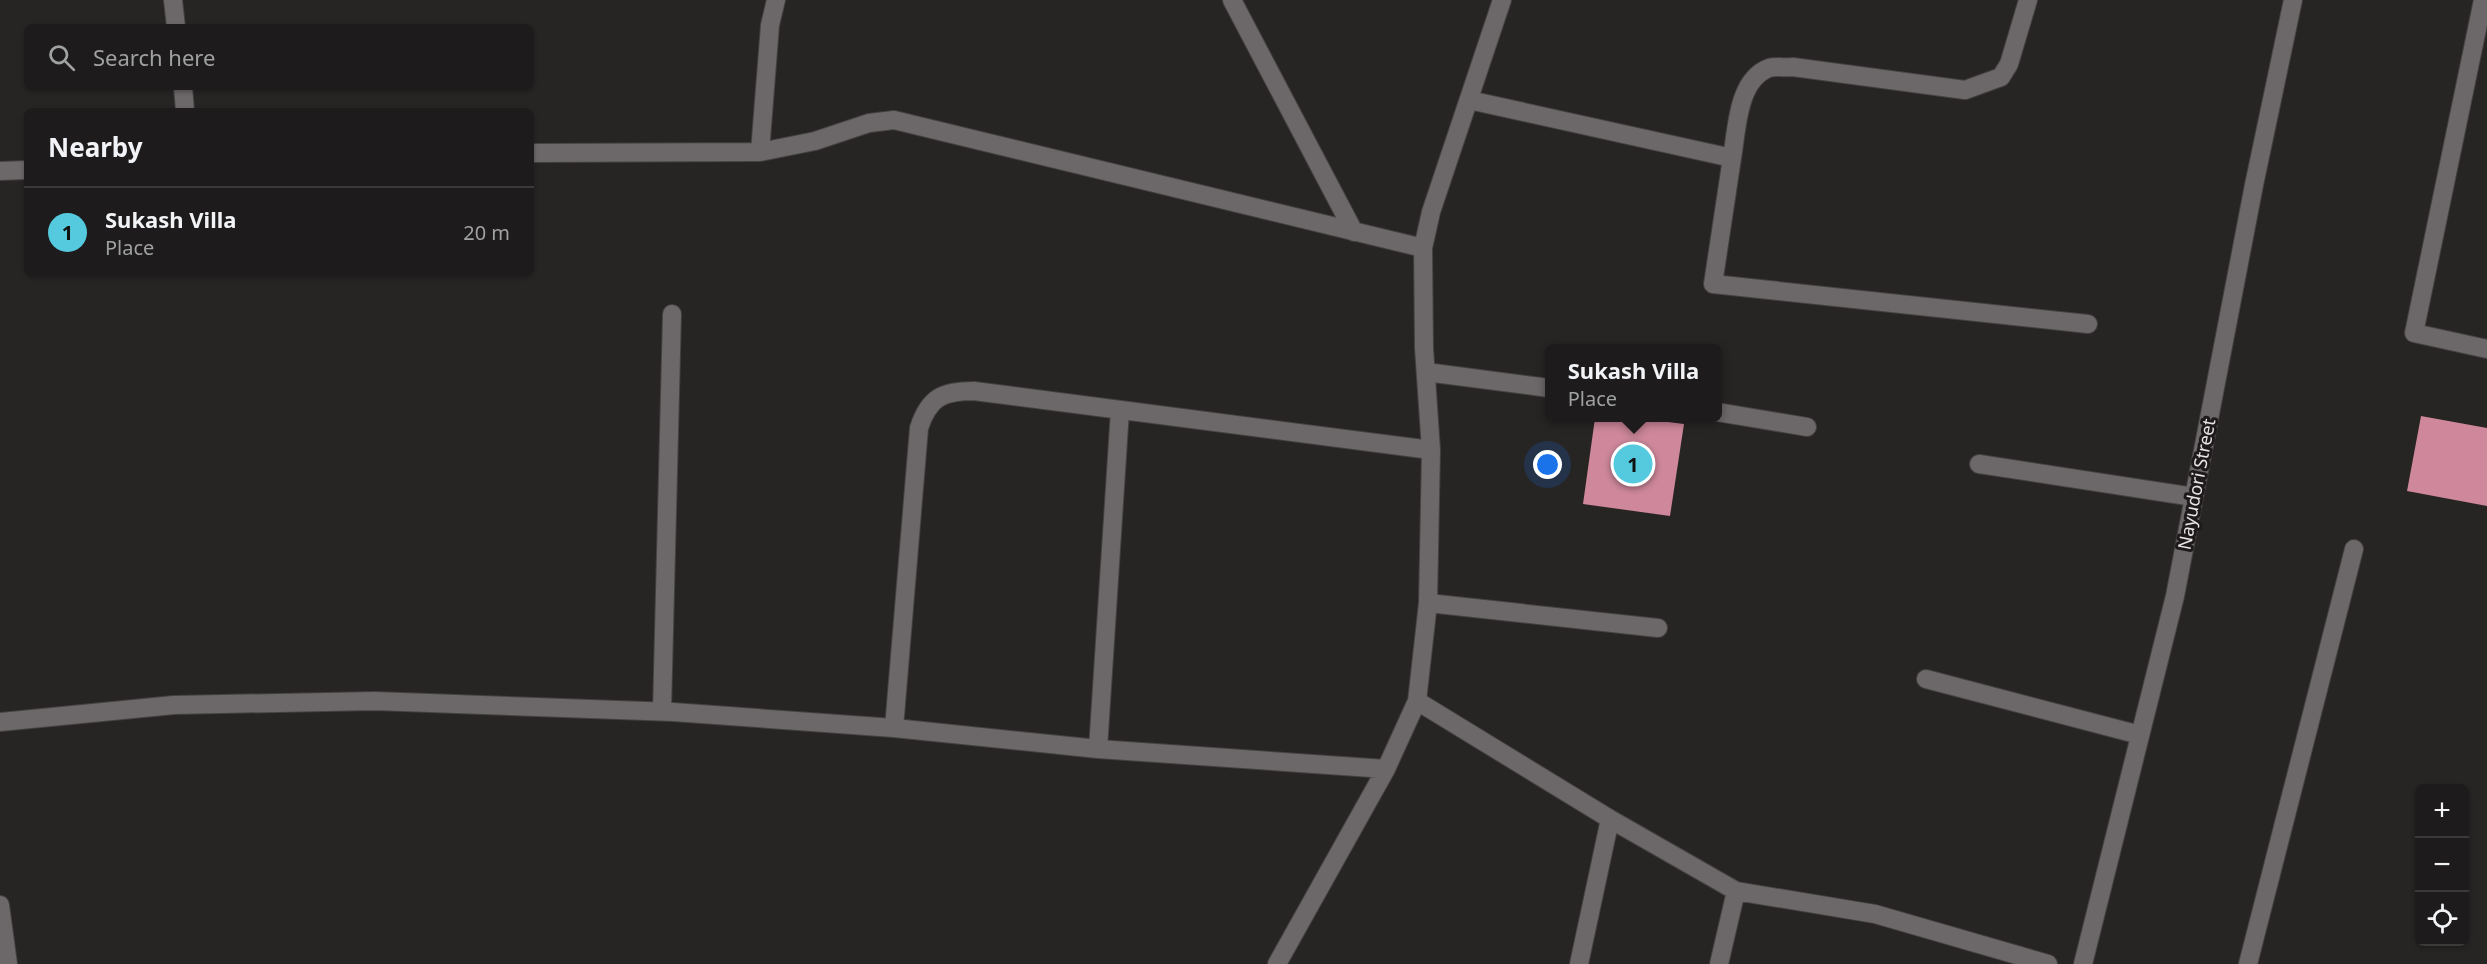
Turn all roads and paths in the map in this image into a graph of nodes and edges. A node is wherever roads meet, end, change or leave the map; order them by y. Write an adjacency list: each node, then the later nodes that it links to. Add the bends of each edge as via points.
1 (173, 0): 8 (street)
2 (776, 0): 12 (street, via 770,25)
3 (1232, 0): 17 (street)
4 (1502, 0): 10 (street)
5 (2028, 0): 14 (street, via 2009,64 2001,77 1965,90 1793,67 1770,68 1755,78 1743,100)
6 (2294, 0): 29 (street, Nayudori Street)
7 (2483, 0): 21 (street, via 2414,333)
8 (176, 24)
9 (183, 90): 11 (street)
10 (1469, 100): 14 (street); 18 (street, via 1431,212)
11 (185, 108)
12 (760, 152): 13 (street); 17 (street, via 894,120)
13 (534, 153)
14 (1732, 158): 20 (street, via 1713,284)
15 (24, 170): 16 (street)
16 (0, 171)
17 (1354, 232): 18 (street)
18 (1423, 248): 22 (street)
19 (672, 314): 35 (street)
20 (2088, 324)
21 (2487, 349)
22 (1426, 372): 23 (street); 27 (street)
23 (1545, 387)
24 (1120, 410): 27 (street); 37 (street, via 952,392 936,399 924,412 919,428); 39 (street)
25 (1722, 413): 26 (street)
26 (1807, 427)
27 (1431, 450): 31 (street)
28 (1979, 464): 29 (street)
29 (2194, 497): 38 (street, Nayudori Street, via 2175,596)
30 (2354, 549): 50 (street)
31 (1428, 603): 32 (street); 34 (street)
32 (1658, 628)
33 (1926, 680): 38 (street)
34 (1417, 701): 40 (street); 41 (street)
35 (662, 711): 36 (street, via 375,700 174,705); 37 (street)
36 (0, 722)
37 (894, 728): 39 (street)
38 (2140, 735): 49 (street, Nayudori Street)
39 (1098, 749): 40 (street)
40 (1386, 769): 45 (street)
41 (1610, 819): 42 (street); 46 (street)
42 (1736, 891): 47 (street); 48 (street, via 1875,914)
43 (0, 905): 44 (street)
44 (8, 964)
45 (1277, 964)
46 (1579, 964)
47 (1719, 964)
48 (2048, 964)
49 (2083, 964)
50 (2248, 964)

